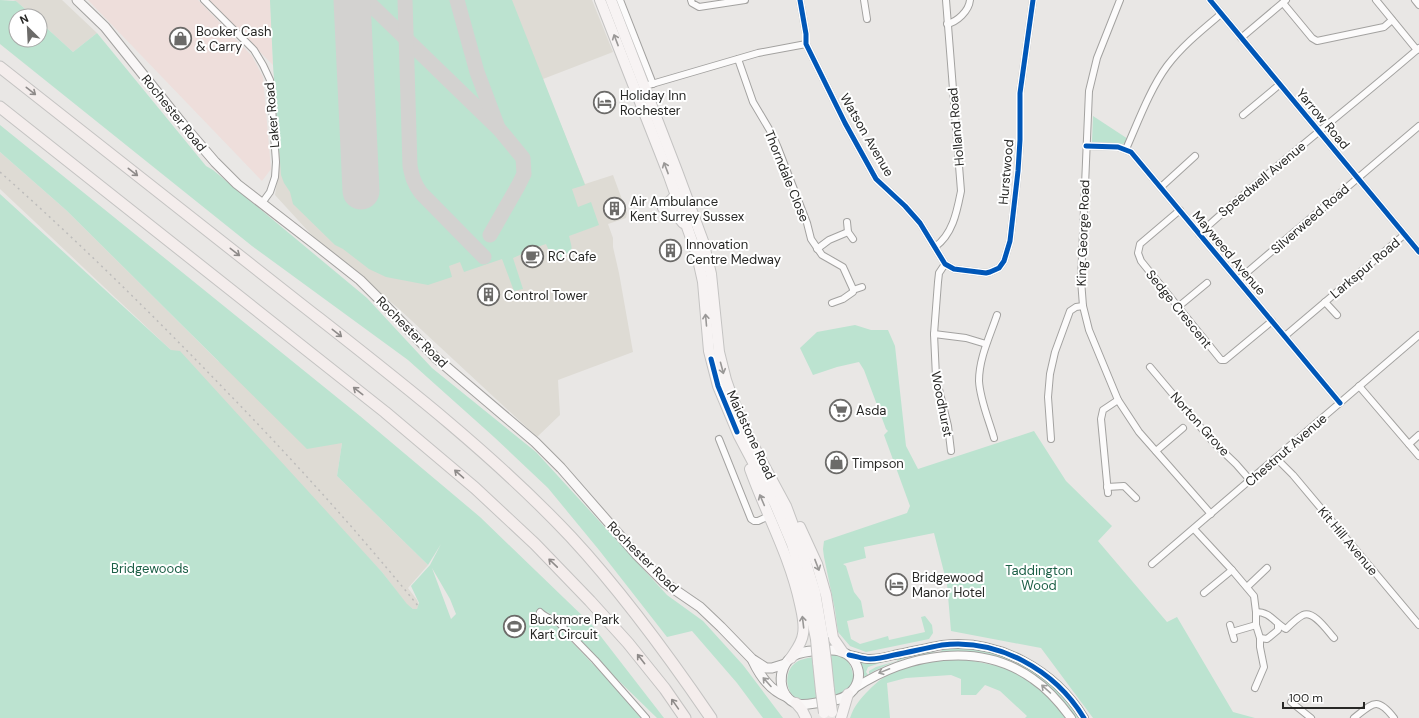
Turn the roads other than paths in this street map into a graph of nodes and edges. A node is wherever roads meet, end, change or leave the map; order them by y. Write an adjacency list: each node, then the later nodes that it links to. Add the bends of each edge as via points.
1 (77, 0): 40 (main road, Rochester Road, via 109,33 215,162 237,184)
2 (204, 0): 40 (street, Laker Road, via 254,50 270,80 276,162 270,192)
3 (600, 0): 39 (main road, Maidstone Road, one-way to 3)
4 (611, 0): 28 (main road, Maidstone Road)
5 (620, 0): 28 (street)
6 (690, 0): 7 (street, via 699,7)
7 (745, 0)
8 (800, 0): 24 (street)
9 (864, 0): 20 (street)
10 (946, 0): 22 (street, Holland Road)
11 (970, 0): 22 (street, via 967,10)
12 (1033, 0): 51 (street, Hurstwood, via 1020,93 1019,156 1012,224 1004,260 999,268 986,273 954,269)
13 (1120, 0): 34 (street, King George Road, via 1092,75)
14 (1210, 0): 19 (street, Yarrow Road)
15 (1376, 0): 21 (street)
16 (1415, 0): 18 (street)
17 (1284, 2): 21 (street, via 1317,41 1380,28); 23 (street)
18 (1419, 4)
19 (1221, 14): 23 (street, Yarrow Road); 35 (street, via 1195,36 1168,65)
20 (867, 19)
21 (1392, 20): 25 (street)
22 (947, 24): 48 (street, Holland Road, via 961,191 948,235)
23 (1241, 38): 29 (street, Yarrow Road)
24 (806, 44): 26 (street); 48 (street, Watson Avenue, via 876,179 905,206)
25 (1418, 49): 33 (street, Speedwell Avenue)
26 (738, 59): 28 (street); 49 (street, Thorndale Close, via 753,102 773,135 807,223 810,238)
27 (0, 67): 118 (highway, one-way to 118, via 403,385 487,456 590,558 657,641)
28 (649, 85): 86 (main road, Maidstone Road, one-way to 86, via 709,262 720,358 727,385 752,443)
29 (1279, 85): 31 (street); 33 (street, Yarrow Road)
30 (0, 107): 117 (highway, one-way to 30, via 628,643 590,601 535,544 475,488 385,412)
31 (1243, 115)
32 (1419, 126): 37 (street, Silverweed Road)
33 (1319, 131): 37 (street, Yarrow Road); 45 (street, Speedwell Avenue)
34 (1086, 146): 35 (street); 58 (street, King George Road, via 1081,280)
35 (1126, 149): 38 (street, Mayweed Avenue, via 1136,157)
36 (1195, 156): 38 (street)
37 (1357, 178): 46 (street, Yarrow Road); 52 (street, Silverweed Road)
38 (1160, 187): 41 (street, Mayweed Avenue)
39 (676, 195): 43 (main road, Maidstone Road); 43 (main road, via 663,208 676,213)
40 (262, 203): 109 (main road, Rochester Road, via 360,280 436,358 535,442 665,583 721,626)
41 (1180, 210): 45 (street, Mayweed Avenue); 59 (street, Sedge Crescent, via 1140,244 1138,253 1141,261)
42 (847, 222): 44 (street)
43 (688, 227): 73 (main road, Maidstone Road, one-way to 43, via 725,404 711,359 702,272)
44 (848, 232): 47 (street); 49 (street, via 829,240)
45 (1199, 234): 52 (street, Mayweed Avenue)
46 (1404, 234): 50 (street, Yarrow Road); 56 (street, Larkspur Road)
47 (853, 238)
48 (935, 247): 51 (street)
49 (817, 249): 55 (street, Thorndale Close, via 823,256 843,266)
50 (1419, 252)
51 (945, 264): 63 (street, Woodhurst, via 939,273)
52 (1238, 280): 62 (street, Mayweed Avenue)
53 (1207, 282): 59 (street)
54 (862, 287): 55 (street)
55 (853, 290): 57 (street, via 847,297)
56 (1325, 302): 61 (street, Larkspur Road); 65 (street, Larkspur Road)
57 (832, 303)
58 (1083, 306): 69 (street, King George Road); 76 (street, via 1070,311 1052,364 1048,397)
59 (1178, 307): 62 (street, Sedge Crescent, via 1221,360 1225,360)
60 (997, 315): 66 (street)
61 (1337, 315)
62 (1272, 321): 65 (street, Mayweed Avenue)
63 (934, 334): 66 (street, via 966,338); 80 (street, Woodhurst, via 936,377 948,426)
64 (1419, 335): 68 (street, Chestnut Avenue)
65 (1285, 336): 70 (street, Mayweed Avenue)
66 (986, 344): 74 (street, via 979,369 979,382)
67 (1150, 367): 84 (street, Norton Grove, via 1213,442)
68 (1359, 386): 70 (street, Chestnut Avenue); 78 (street)
69 (1118, 400): 81 (street, King George Road); 85 (street, via 1103,410 1101,419 1108,490 1124,486)
70 (1340, 403): 83 (street, Chestnut Avenue)
71 (1183, 428): 81 (street)
72 (1419, 434): 78 (street)
73 (739, 436): 88 (main road, one-way to 73); 106 (main road, via 775,504 792,544)
74 (994, 438)
75 (720, 439): 79 (street)
76 (1051, 439)
77 (729, 444): 79 (street, Maidstone Road)
78 (1409, 444): 82 (street)
79 (722, 447): 88 (street, via 751,519 754,522)
80 (951, 451)
81 (1156, 451): 87 (street, King George Road)
82 (1419, 456)
83 (1276, 458): 84 (street, Chestnut Avenue); 100 (street, Kit Hill Avenue)
84 (1250, 480): 87 (street, Chestnut Avenue)
85 (1136, 498)
86 (786, 506): 106 (main road, Maidstone Road, via 815,592); 108 (main road, one-way to 108, via 818,564 833,638)
87 (1211, 514): 89 (street, Chestnut Avenue)
88 (766, 518): 110 (main road, one-way to 88, via 802,641 803,621 793,576)
89 (1194, 529): 90 (street, Chestnut Avenue); 92 (street)
90 (1152, 564)
91 (1267, 568): 93 (street)
92 (1232, 570): 93 (street); 94 (street)
93 (1247, 587): 96 (street, via 1254,596)
94 (1204, 593)
95 (540, 612): 116 (street, via 559,623)
96 (1256, 612): 97 (street, via 1266,613); 99 (street)
97 (1278, 624): 102 (street, via 1286,629 1309,614); 104 (street, via 1278,630 1274,634 1266,639)
98 (1230, 625): 103 (street)
99 (1256, 625): 103 (street); 104 (street)
100 (1419, 625)
101 (1333, 626): 102 (street)
102 (1327, 630): 105 (street)
103 (1232, 632): 107 (street)
104 (1260, 638): 111 (street, via 1264,667)
105 (1334, 638)
106 (820, 639): 115 (main road, Maidstone Road, bridge)
107 (1234, 639)
108 (846, 653): 110 (main road, via 834,650 798,654); 112 (main road, via 858,669 858,680); 122 (street, via 866,659 877,659 936,646 966,645 995,650 1014,656 1046,676 1066,694)
109 (752, 659): 110 (main road, Rochester Road, via 766,668); 113 (main road, Rochester Road, one-way to 109, via 768,684)
110 (788, 661): 113 (main road, via 781,679 784,691)
111 (1255, 688)
112 (852, 691): 113 (main road, via 835,701 809,704); 120 (main road); 121 (street, one-way to 112, via 1054,697 1032,678 1002,662 976,656 950,655 916,661 874,676)
113 (793, 701): 119 (main road)
114 (1291, 702): 123 (street)
115 (828, 715)
116 (646, 718)
117 (685, 718)
118 (711, 718)
119 (806, 718)
120 (841, 718)
121 (1072, 718)
122 (1084, 718)
123 (1311, 718)
124 (1354, 718): 125 (street, via 1370,705 1377,704 1385,706)
125 (1394, 718)

